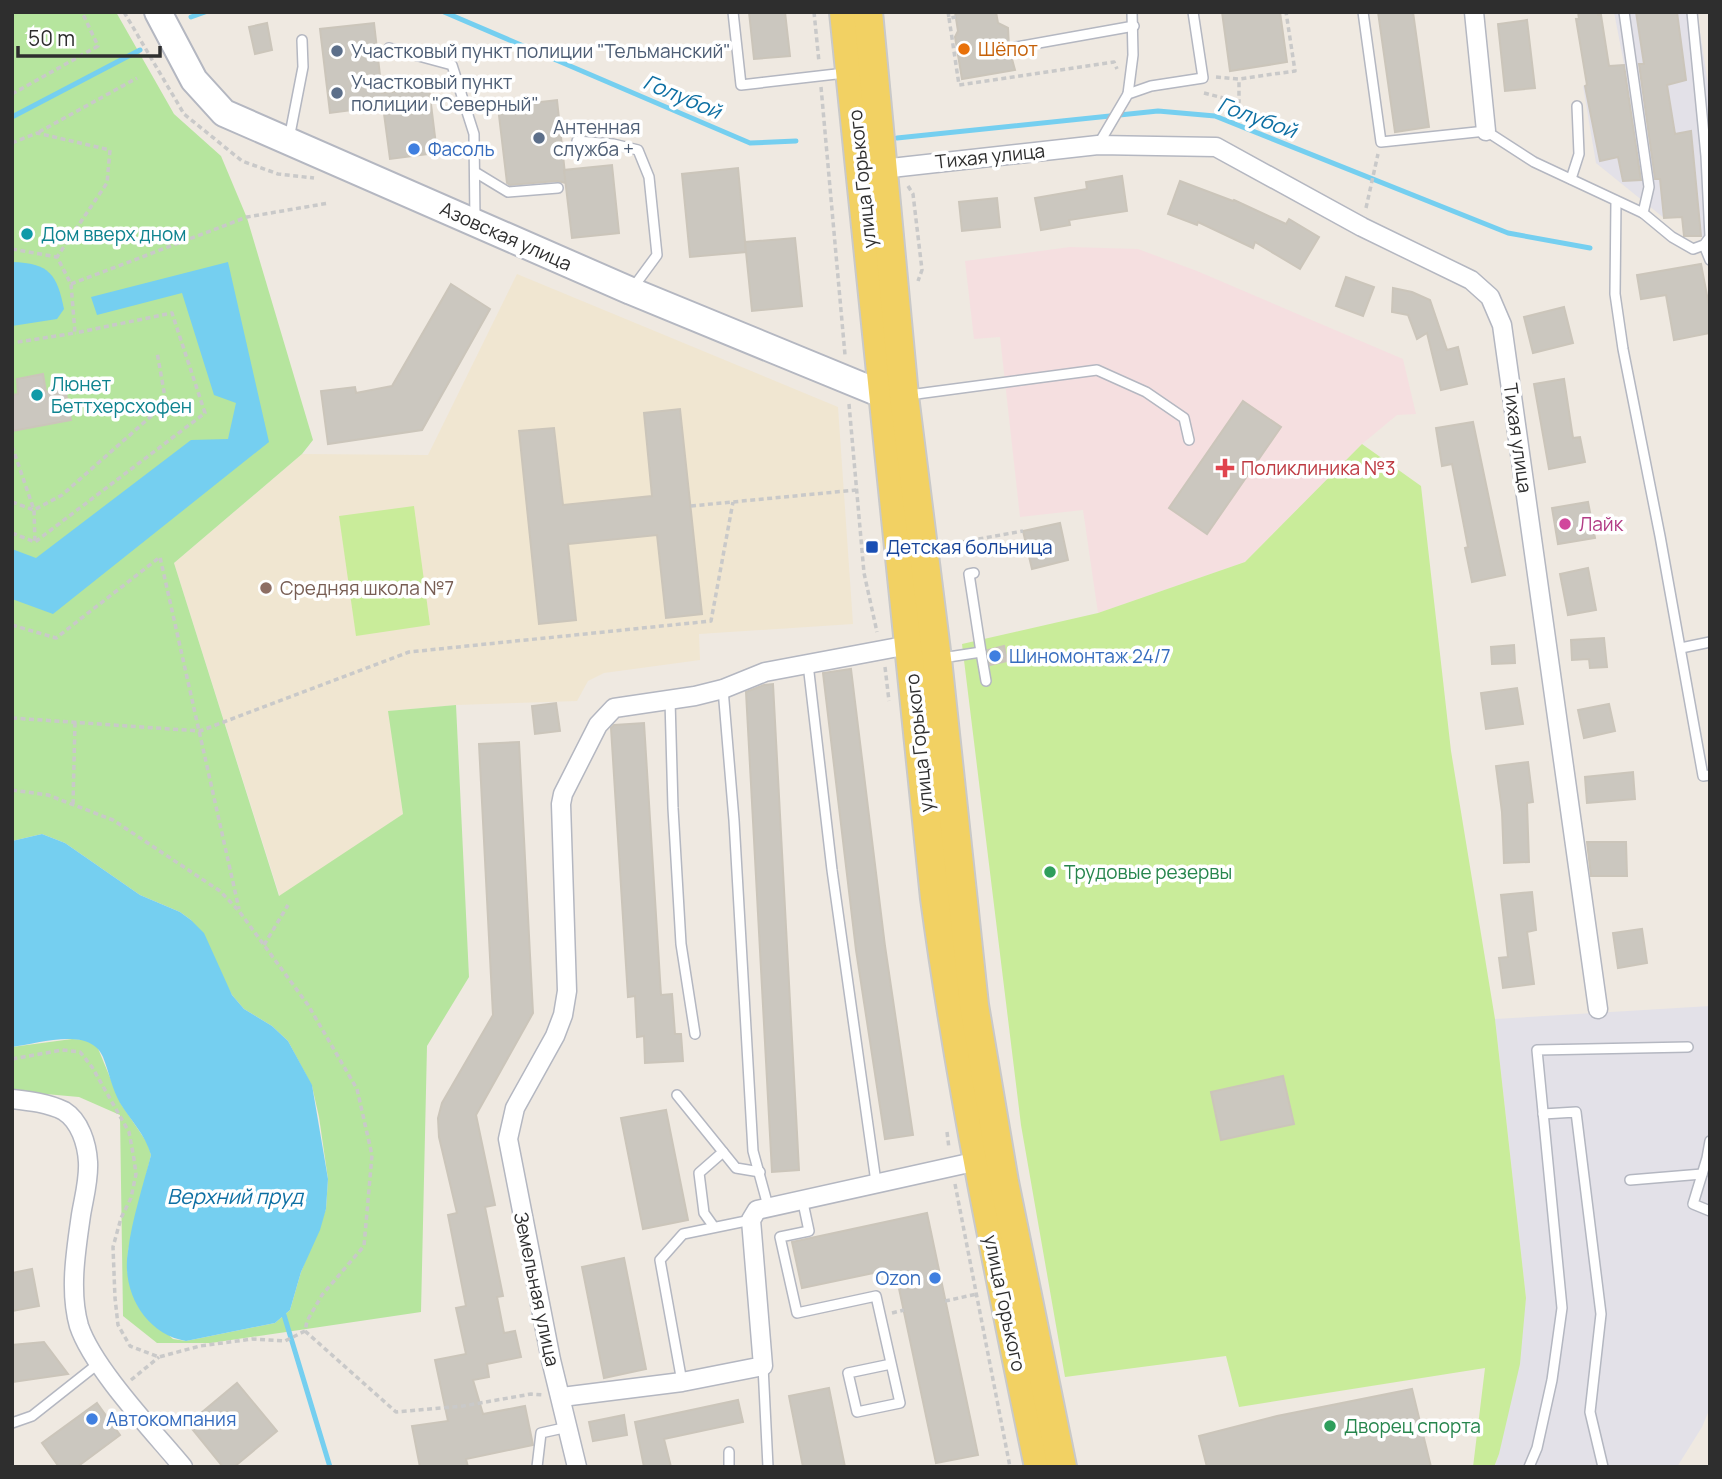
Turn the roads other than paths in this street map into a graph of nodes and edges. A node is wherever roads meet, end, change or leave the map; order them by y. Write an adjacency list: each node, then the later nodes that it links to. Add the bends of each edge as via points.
1 (158, 12): 20 (main road, Азовская улица, via 194,80 224,113)
2 (733, 12): 15 (lane, via 741,85)
3 (844, 12): 15 (main road, улица Горького)
4 (868, 12): 22 (main road, улица Горького)
5 (1132, 12): 11 (lane)
6 (1193, 12): 16 (lane, via 1203,78)
7 (1363, 12): 18 (lane, via 1381,142)
8 (1474, 12): 18 (street)
9 (1624, 12): 27 (lane, via 1649,187)
10 (1692, 12): 29 (lane, via 1706,156 1710,237)
11 (1134, 26): 13 (lane); 16 (lane)
12 (302, 40): 20 (lane, via 303,66)
13 (1016, 47)
14 (389, 48): 23 (lane, via 452,65 474,134)
15 (850, 72): 32 (main road, улица Горького)
16 (1128, 94): 19 (lane)
17 (1577, 106): 24 (lane, via 1579,154)
18 (1486, 131): 24 (lane)
19 (1102, 140): 22 (street, Тихая улица); 45 (street, Тихая улица, via 1216,147 1362,227 1471,279 1490,297 1503,325)
20 (289, 141): 28 (main road, Азовская улица)
21 (577, 141): 31 (lane, via 638,150 649,177 657,255)
22 (882, 169): 32 (main road, улица Горького)
23 (474, 172): 25 (lane, via 508,192); 28 (lane)
24 (1571, 179): 26 (lane)
25 (558, 188)
26 (1616, 201): 27 (lane); 37 (lane, via 1615,294)
27 (1643, 214): 29 (lane, via 1686,247)
28 (475, 223): 31 (main road, Азовская улица)
29 (1704, 245): 30 (lane)
30 (1710, 260)
31 (631, 290): 32 (main road, Азовская улица)
32 (894, 396): 33 (lane, via 1097,370 1146,392 1184,418); 36 (main road, улица Горького); 39 (main road, улица Горького)
33 (1189, 440)
34 (974, 573): 38 (lane, via 970,574)
35 (1710, 642): 37 (lane)
36 (909, 645): 40 (street, Земельная улица); 53 (main road, улица Горького, via 935,898)
37 (1681, 648): 44 (lane, via 1703,776)
38 (981, 652): 39 (lane); 41 (lane)
39 (937, 659): 53 (main road, улица Горького, via 974,1004)
40 (808, 664): 42 (street, Земельная улица, via 765,672); 57 (lane)
41 (986, 681)
42 (723, 689): 43 (street, Земельная улица); 54 (lane, via 753,1151)
43 (670, 700): 46 (lane, via 681,944); 67 (street, Земельная улица, via 614,708 598,726 563,794 563,1015 515,1108 508,1139)
44 (1710, 775)
45 (1598, 1009)
46 (695, 1034)
47 (1688, 1047): 50 (lane, via 1537,1050)
48 (677, 1095): 52 (lane)
49 (12, 1099): 63 (street, via 41,1102 66,1112 83,1137 88,1163 75,1307 80,1329)
50 (1543, 1114): 78 (lane, via 1562,1308 1552,1380 1537,1448); 79 (lane, via 1576,1112 1601,1314 1590,1412)
51 (1710, 1141): 55 (lane)
52 (723, 1152): 54 (lane, via 736,1168); 62 (lane, via 699,1173 704,1213)
53 (976, 1161): 57 (street); 76 (main road, улица Горького); 77 (main road, улица Горького)
54 (760, 1172): 59 (lane)
55 (1702, 1174): 56 (lane); 60 (lane, via 1693,1204)
56 (1630, 1180)
57 (876, 1182): 58 (street)
58 (802, 1198): 59 (street); 64 (lane, via 809,1231 780,1237 797,1313 876,1296)
59 (768, 1206): 61 (street, via 757,1210)
60 (1710, 1211)
61 (751, 1220): 62 (lane); 65 (street)
62 (714, 1227): 66 (lane, via 683,1234 660,1260)
63 (99, 1363): 68 (lane, via 32,1416); 71 (street)
64 (891, 1364): 64 (lane, via 900,1403 857,1412 848,1373)
65 (763, 1366): 66 (street); 75 (lane)
66 (682, 1382): 67 (street)
67 (562, 1397): 69 (street)
68 (12, 1423)
69 (568, 1427): 72 (lane, via 541,1433); 73 (street)
70 (729, 1452): 74 (lane)
71 (183, 1467)
72 (537, 1467)
73 (577, 1467)
74 (729, 1467)
75 (768, 1467)
76 (1039, 1467)
77 (1062, 1467)
78 (1528, 1467)
79 (1603, 1467)

